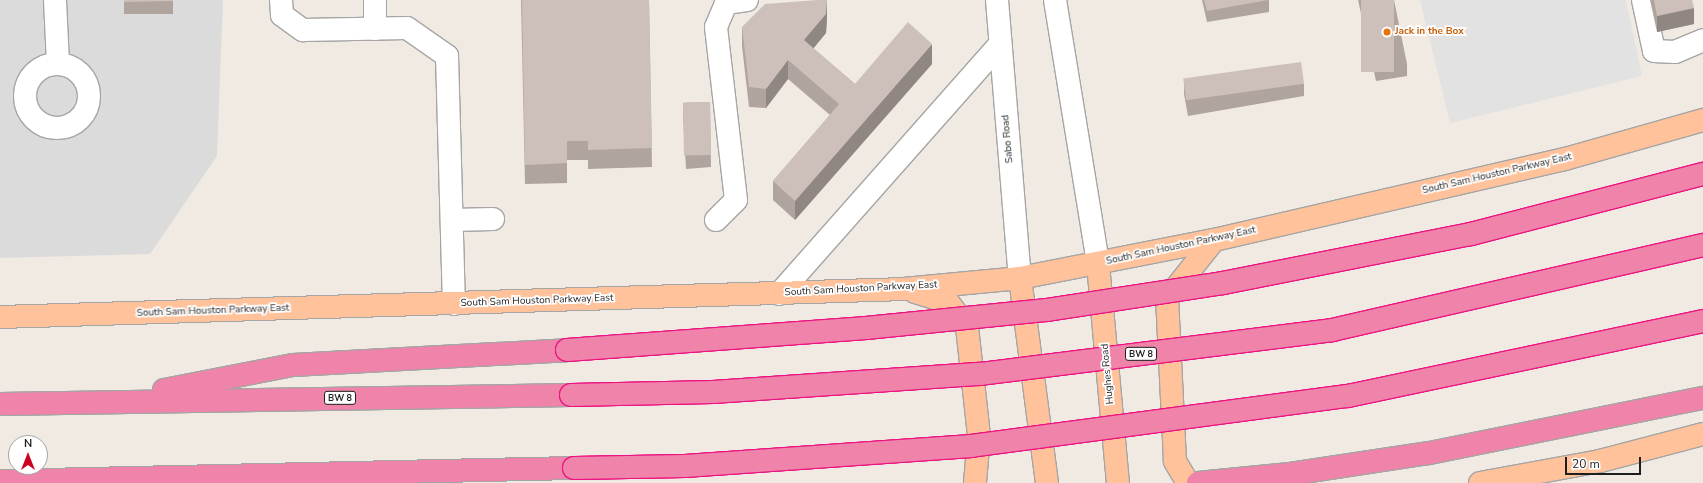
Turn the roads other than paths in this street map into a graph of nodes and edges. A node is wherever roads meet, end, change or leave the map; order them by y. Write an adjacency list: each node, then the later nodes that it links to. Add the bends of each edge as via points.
1 (55, 0): 11 (street)
2 (281, 0): 8 (street, via 282,15 302,30)
3 (375, 0): 8 (street)
4 (746, 0): 16 (street, via 726,3 716,27 736,200)
5 (997, 0): 10 (street, Sabo Road)
6 (1055, 0): 19 (street)
7 (1643, 0): 9 (street, via 1654,51 1676,52)
8 (375, 29): 15 (street, via 407,28 447,56)
9 (1703, 40)
10 (1000, 44): 20 (street, Sabo Road); 22 (street)
11 (58, 63)
12 (1703, 120): 17 (main road, South Sam Houston Parkway East, via 1565,159)
13 (1703, 174): 27 (highway, bridge, via 1471,234 1223,283 1047,310 866,328 567,350 293,365)
14 (493, 219): 15 (street)
15 (452, 220): 23 (street)
16 (716, 220)
17 (1214, 240): 19 (main road, South Sam Houston Parkway East); 35 (main road, via 1167,299 1175,461)
18 (1703, 245): 27 (highway, BW 8, bridge, via 1332,330 980,374 712,392)
19 (1098, 264): 20 (main road, South Sam Houston Parkway East); 34 (main road, Hughes Road)
20 (1020, 278): 21 (main road, South Sam Houston Parkway East); 33 (main road)
21 (904, 289): 22 (main road, South Sam Houston Parkway East); 32 (main road, via 948,302 967,327 979,435)
22 (779, 294): 23 (main road, South Sam Houston Parkway East)
23 (454, 304): 24 (main road, South Sam Houston Parkway East)
24 (0, 317)
25 (1703, 321): 30 (highway, bridge, via 1348,396 979,445 685,466)
26 (1703, 398): 36 (highway, via 1429,453 1290,474)
27 (110, 401): 28 (highway, BW 8)
28 (0, 404)
29 (1703, 434): 31 (main road, via 1600,461)
30 (0, 481)
31 (1504, 481): 37 (main road)
32 (975, 483)
33 (1047, 483)
34 (1118, 483)
35 (1188, 483)
36 (1198, 483)
37 (1480, 483)

